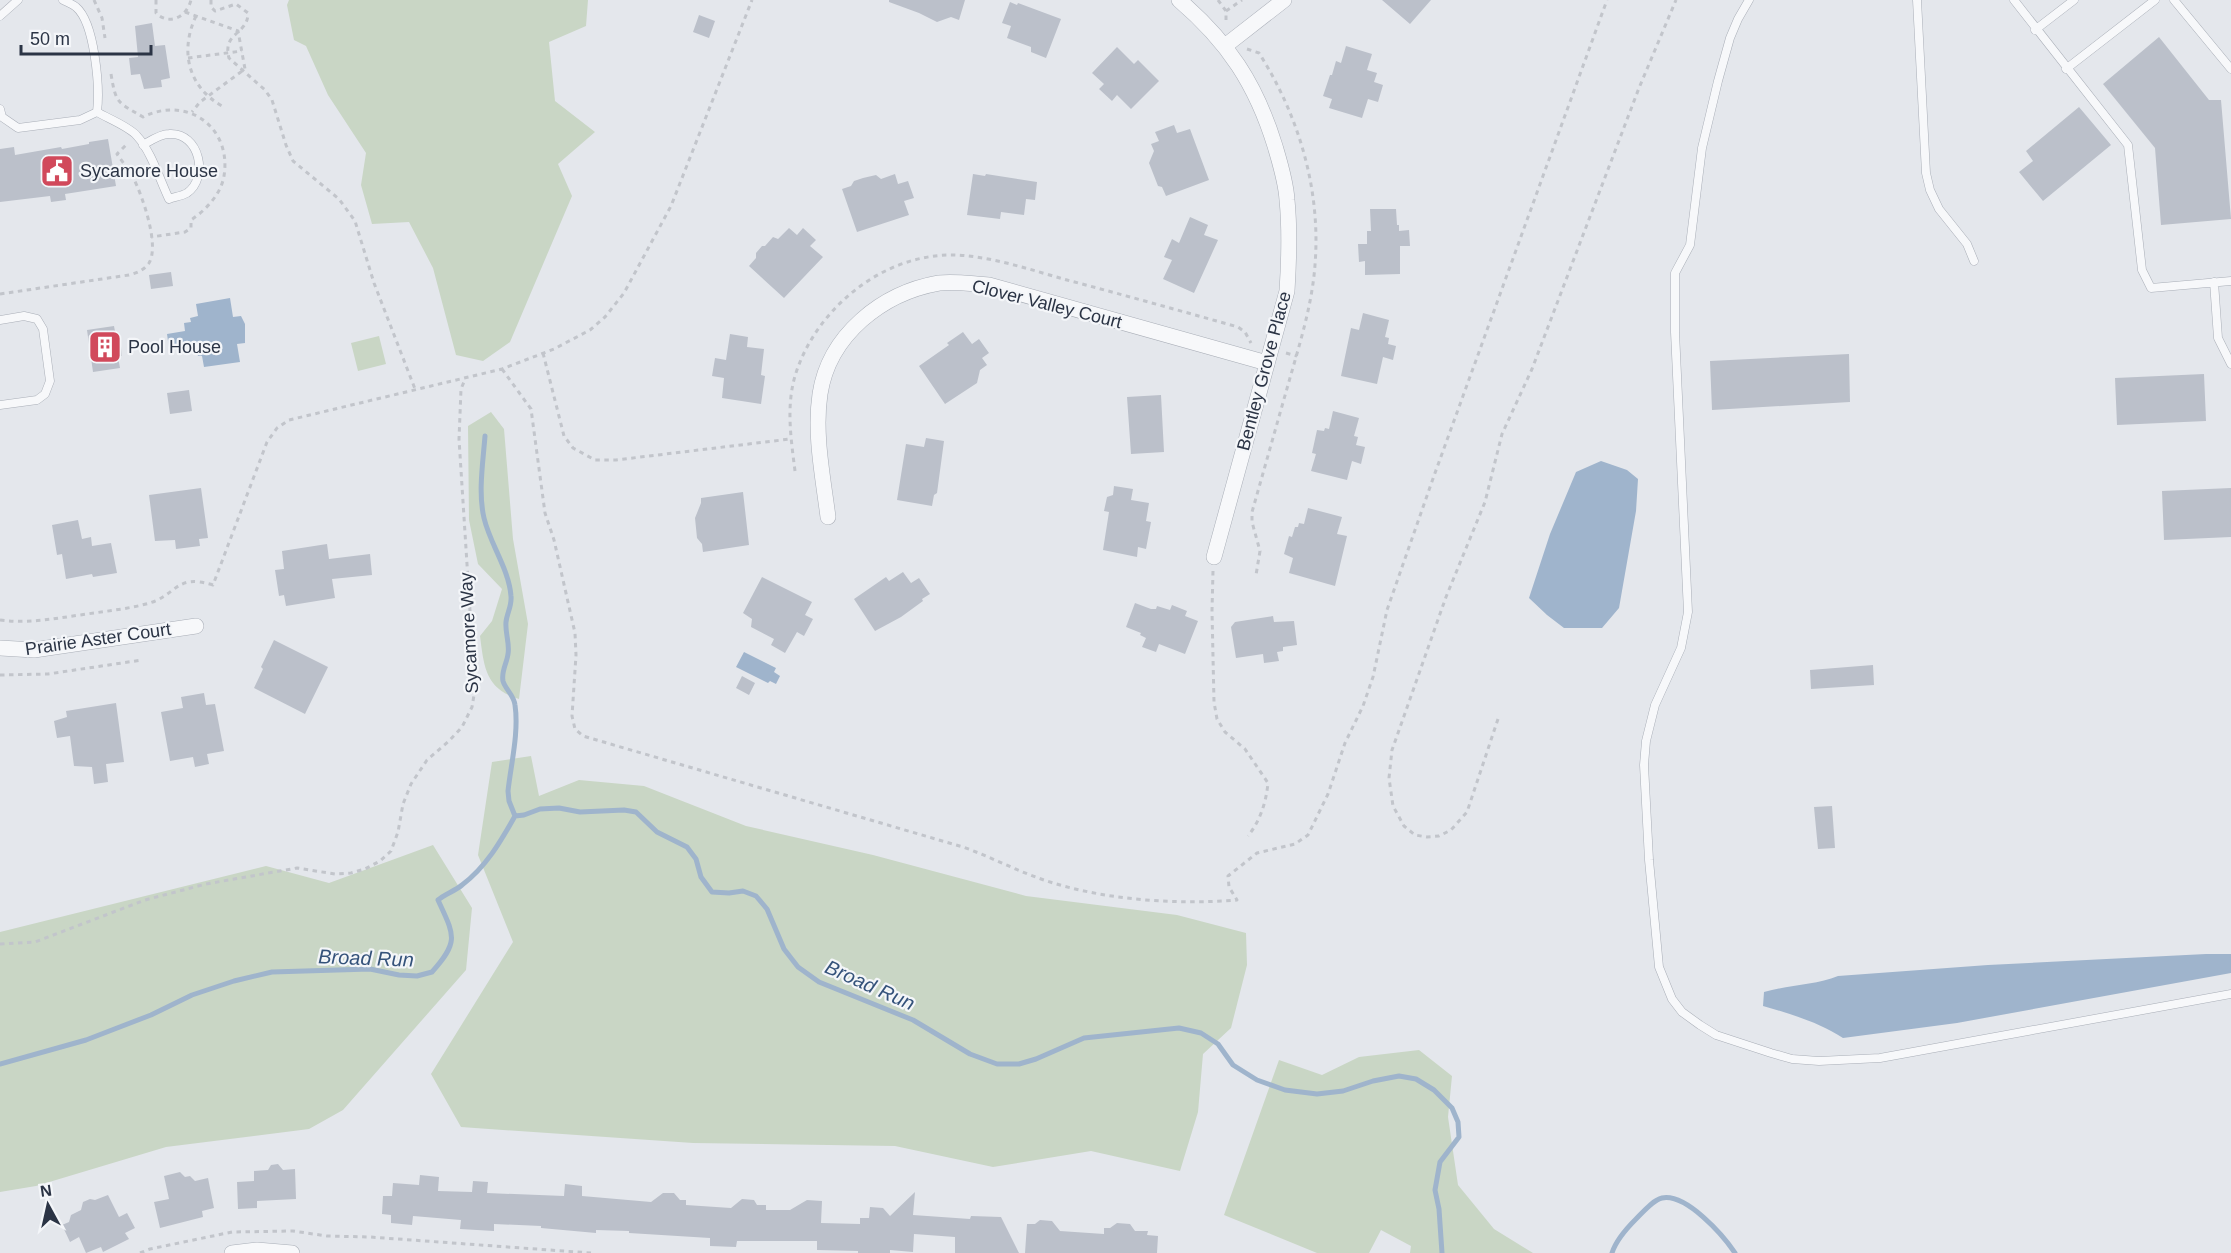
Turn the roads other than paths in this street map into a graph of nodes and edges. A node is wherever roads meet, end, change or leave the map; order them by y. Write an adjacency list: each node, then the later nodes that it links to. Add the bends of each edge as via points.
1 (18, 0): 11 (lane)
2 (63, 0): 17 (lane, via 77,7 90,30 99,96)
3 (1179, 0): 13 (street, Bentley Grove Place)
4 (1284, 0): 13 (street)
5 (1749, 0): 30 (lane, via 1737,19 1718,81 1702,148 1690,245 1675,273 1688,612 1681,648 1648,724 1644,765 1649,860 1659,967 1664,983 1682,1012 1716,1035 1792,1059 1819,1061 1880,1058)
6 (1917, 0): 19 (lane, via 1926,173 1939,209 1967,244)
7 (2014, 0): 12 (lane)
8 (2074, 0): 12 (lane)
9 (2155, 0): 14 (lane)
10 (2174, 0): 15 (lane)
11 (0, 16)
12 (2035, 30): 14 (lane)
13 (1225, 46): 23 (street, Bentley Grove Place, via 1244,71 1261,105 1287,198 1287,291)
14 (2066, 69): 21 (lane, via 2128,145 2142,270 2151,288)
15 (2231, 69)
16 (0, 109): 17 (lane, via 2,117 18,128 80,120)
17 (97, 112): 18 (lane, via 137,135)
18 (142, 145): 18 (lane, via 169,199 188,193 198,176 193,143 181,135 167,134)
19 (1974, 261)
20 (2231, 281): 21 (lane)
21 (2214, 282): 24 (lane, via 2218,338)
22 (0, 320): 25 (lane, via 24,316 37,319 44,329 50,381 45,394 37,400)
23 (1269, 356): 26 (street, Clover Valley Court, via 989,285 939,283 917,289 872,311 850,330 832,360 820,392 819,422); 27 (street, Bentley Grove Place)
24 (2231, 364)
25 (0, 405)
26 (828, 517)
27 (1214, 556)
28 (196, 626): 29 (street, Prairie Aster Court, via 34,650)
29 (0, 648)
30 (2231, 994)
31 (232, 1253): 32 (street)
32 (292, 1253)

